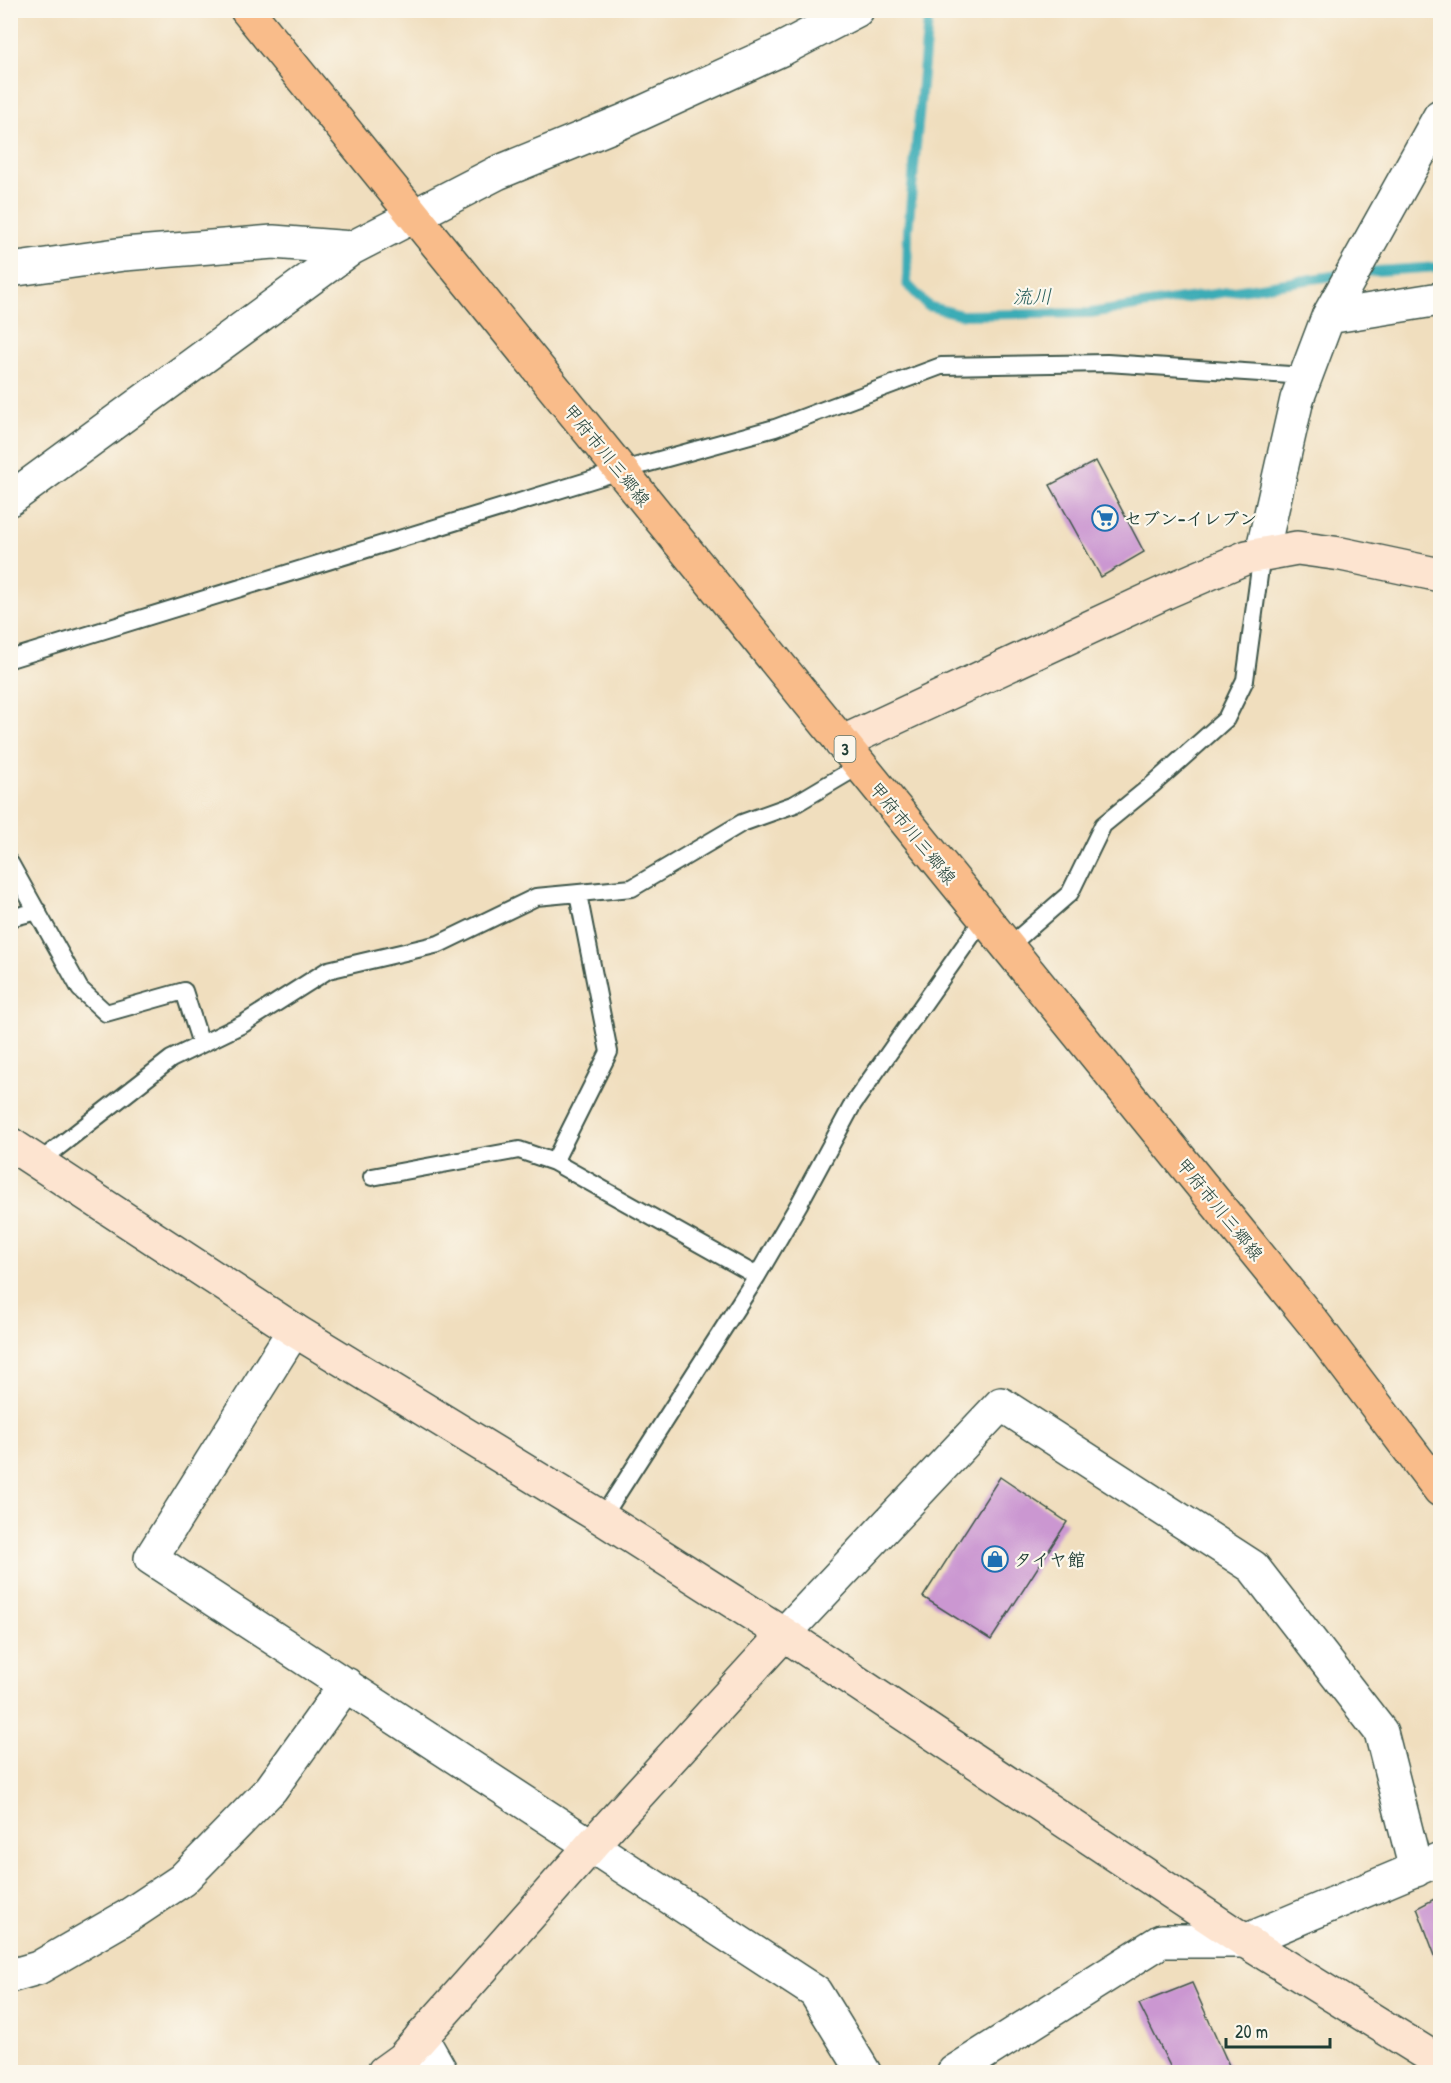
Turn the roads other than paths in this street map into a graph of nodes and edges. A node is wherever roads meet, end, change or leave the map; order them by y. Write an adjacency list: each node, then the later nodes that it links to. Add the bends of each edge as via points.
1 (247, 10): 4 (main road, 甲府市川三郷線 / 3)
2 (857, 10): 4 (street, via 784,48 624,121 497,173)
3 (1440, 116): 8 (street)
4 (412, 216): 5 (street); 10 (main road, 甲府市川三郷線 / 3)
5 (352, 248): 6 (street, via 273,242 124,254); 11 (street)
6 (10, 270)
7 (1440, 299): 8 (street)
8 (1334, 307): 9 (street)
9 (1306, 376): 10 (lane, via 1107,363 941,366 775,429); 12 (street, via 1297,399)
10 (620, 471): 14 (lane); 15 (main road, 甲府市川三郷線 / 3)
11 (10, 499)
12 (1262, 553): 13 (street, via 1297,548); 15 (street, via 1168,591); 21 (lane, via 1245,680 1226,719 1103,825 1070,893)
13 (1440, 574)
14 (10, 659)
15 (850, 755): 17 (lane, via 795,804 742,823 632,888); 20 (main road, 甲府市川三郷線 / 3)
16 (10, 863): 18 (lane)
17 (578, 894): 22 (lane, via 536,897 439,944 328,970 243,1024); 24 (lane, via 609,1052)
18 (38, 911): 19 (lane); 22 (lane, via 80,989 106,1013 184,991)
19 (10, 918)
20 (984, 918): 21 (main road, 甲府市川三郷線 / 3); 27 (lane, via 853,1104)
21 (1007, 948): 29 (main road, 甲府市川三郷線 / 3, via 1315,1325)
22 (201, 1044): 25 (lane, via 171,1059)
23 (11, 1144): 25 (street)
24 (554, 1161): 26 (lane, via 519,1150); 27 (lane)
25 (39, 1162): 28 (street)
26 (372, 1177)
27 (757, 1276): 30 (lane)
28 (294, 1330): 30 (street); 32 (street, via 150,1558)
29 (1440, 1490)
30 (602, 1518): 31 (street)
31 (784, 1634): 33 (street); 34 (street, via 1001,1404 1253,1567 1381,1732); 35 (street)
32 (346, 1684): 33 (street); 36 (street, via 271,1789 182,1880 128,1917 38,1968)
33 (591, 1846): 37 (street); 42 (street, via 815,1992)
34 (1428, 1865): 35 (street)
35 (1245, 1941): 38 (street); 39 (street, via 1161,1941)
36 (10, 1976)
37 (421, 2037): 40 (street); 41 (street)
38 (1440, 2062)
39 (958, 2071)
40 (384, 2073)
41 (441, 2073)
42 (864, 2073)

